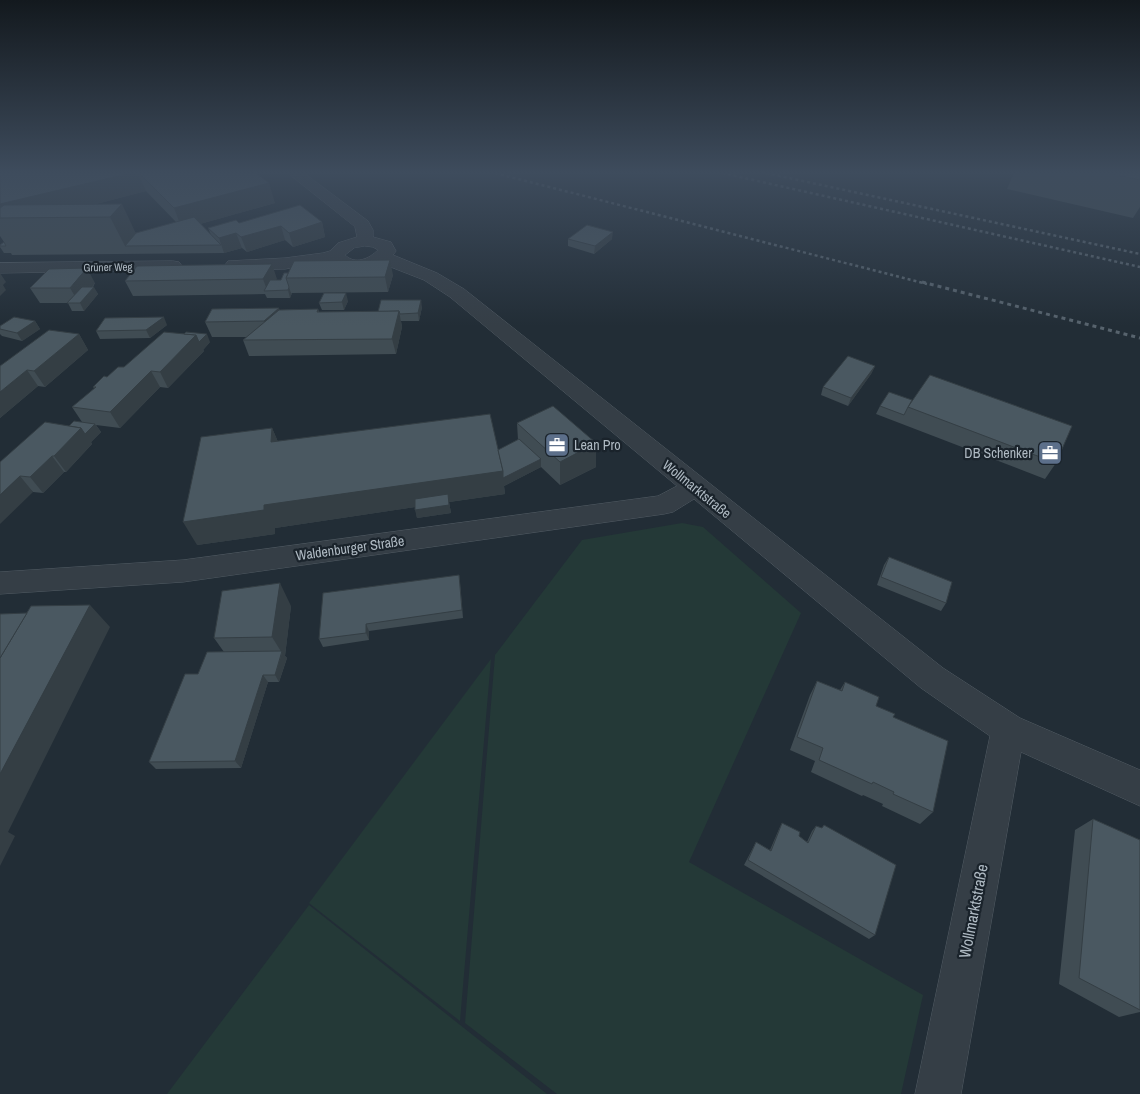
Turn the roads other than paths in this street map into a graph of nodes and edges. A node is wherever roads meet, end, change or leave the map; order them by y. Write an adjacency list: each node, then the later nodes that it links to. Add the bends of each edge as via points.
1 (362, 224): 2 (street)
2 (365, 241): 3 (street, via 345,246); 4 (street, via 385,246 387,252)
3 (336, 255): 4 (street, via 339,261 361,265); 6 (street, via 282,265)
4 (383, 258): 8 (street, Wollmarktstraße, via 420,270 446,285)
5 (194, 266): 7 (street, Grüner Weg)
6 (214, 266)
7 (0, 268)
8 (695, 487): 9 (street, Waldenburger Straße, via 664,505 233,565); 10 (street, Wollmarktstraße, via 932,678)
9 (0, 583)
10 (1008, 728): 11 (street, Wollmarktstraße); 12 (street, Wollmarktstraße)
11 (1140, 788)
12 (938, 1094)

